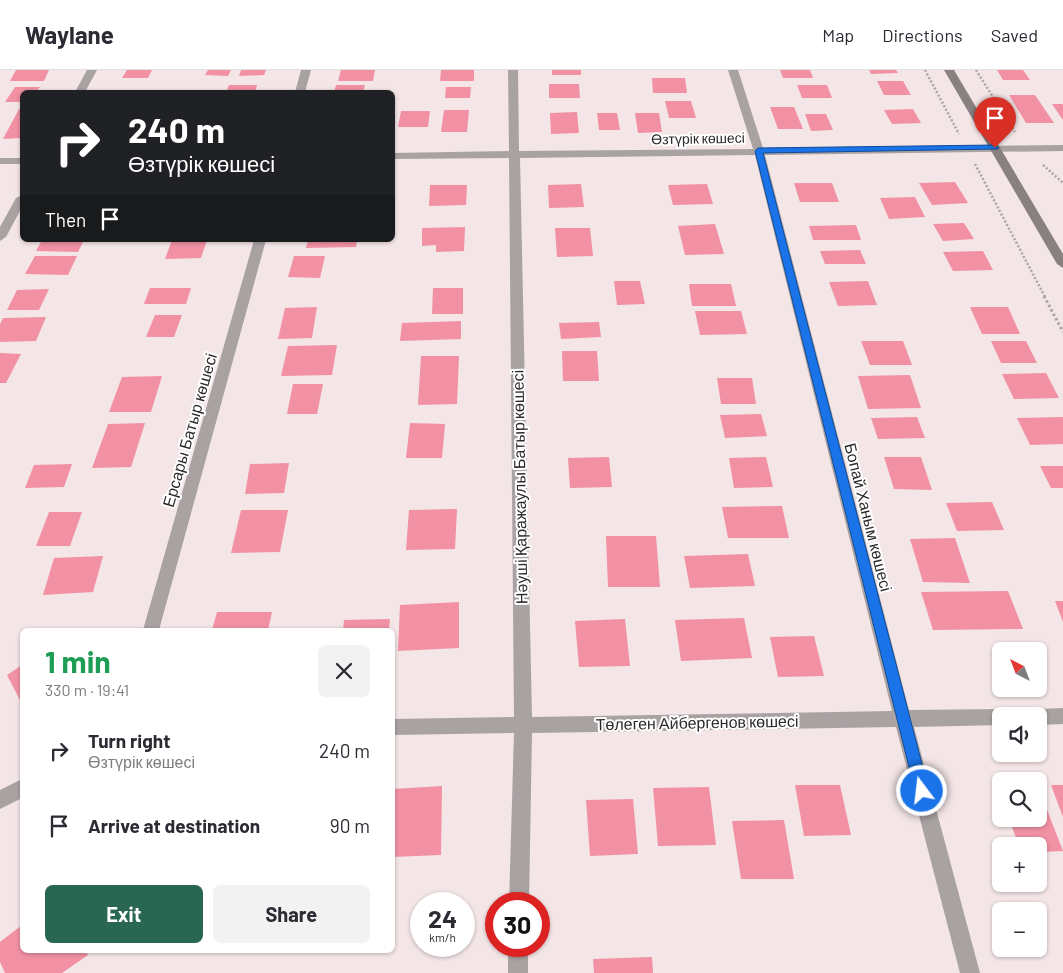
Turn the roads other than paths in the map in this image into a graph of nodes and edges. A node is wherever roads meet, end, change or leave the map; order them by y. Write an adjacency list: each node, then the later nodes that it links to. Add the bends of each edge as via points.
1 (92, 70): 6 (street)
2 (306, 70): 7 (street)
3 (513, 70): 11 (street, Нәуші Қаражаулы Батыр көшесі)
4 (733, 70): 10 (street, Бопай Ханым көшесі)
5 (949, 70): 8 (street)
6 (81, 90)
7 (301, 90)
8 (995, 148): 9 (street, Өзтүрік көшесі); 10 (street, Өзтүрік көшесі); 18 (street)
9 (1063, 148)
10 (758, 151): 11 (street, Өзтүрік көшесі); 23 (street, Бопай Ханым көшесі)
11 (514, 154): 12 (street, Өзтүрік көшесі); 24 (street, Нәуші Қаражаулы Батыр көшесі)
12 (395, 156)
13 (0, 161): 14 (street)
14 (20, 161)
15 (20, 202): 16 (street)
16 (0, 237)
17 (259, 242): 19 (street, Ерсары Батыр көшесі)
18 (1063, 264)
19 (152, 628)
20 (1063, 716): 22 (street)
21 (992, 717): 23 (street, Төлеген Айбергенов көшесі)
22 (1047, 717)
23 (903, 719): 24 (street, Төлеген Айбергенов көшесі); 31 (street, Бопай Ханым көшесі)
24 (524, 724): 25 (street, Төлеген Айбергенов көшесі); 28 (street, Нәуші Қаражаулы Батыр көшесі)
25 (395, 727)
26 (20, 789): 27 (street)
27 (0, 800)
28 (519, 892)
29 (518, 957): 30 (street)
30 (518, 973)
31 (970, 973)

